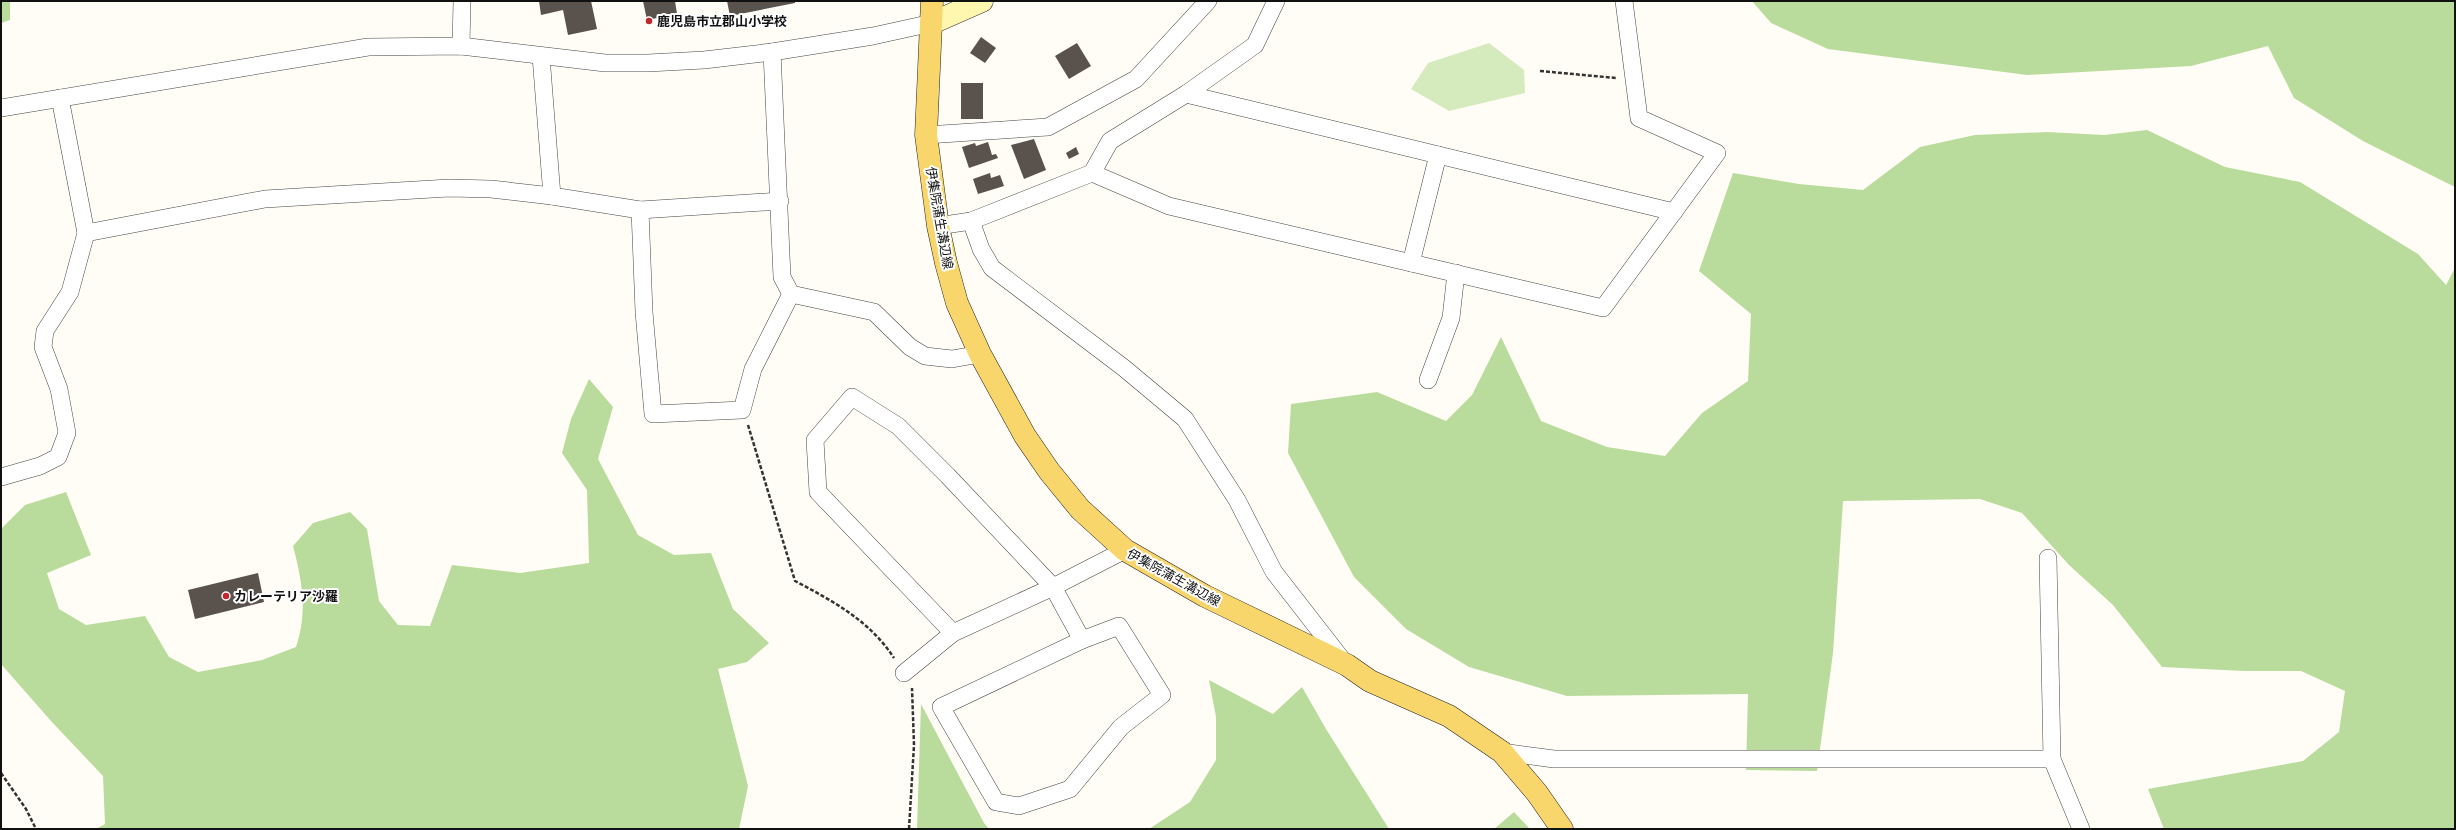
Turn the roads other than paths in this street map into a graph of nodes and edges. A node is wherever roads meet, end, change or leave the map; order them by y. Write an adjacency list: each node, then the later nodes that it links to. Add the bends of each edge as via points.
1 (462, 1): 8 (street)
2 (932, 1): 7 (main road, 伊集院蒲生溝辺線)
3 (982, 1): 7 (street)
4 (1208, 1): 14 (street, via 1136,79 1048,127)
5 (1276, 1): 11 (street, via 1255,45)
6 (1624, 1): 20 (street, via 1639,118 1717,153)
7 (932, 23): 9 (street, via 873,36); 14 (main road, 伊集院蒲生溝辺線)
8 (461, 46): 10 (street); 12 (street, via 368,47)
9 (772, 52): 10 (street, via 648,63 605,63); 18 (street)
10 (541, 56): 17 (street)
11 (1186, 94): 15 (street); 16 (street, via 1110,141)
12 (60, 98): 13 (street); 23 (street)
13 (1, 108)
14 (926, 135): 22 (main road, 伊集院蒲生溝辺線)
15 (1438, 155): 20 (street); 24 (street)
16 (1092, 173): 21 (street); 24 (street, via 1169,206)
17 (552, 196): 19 (street); 23 (street, via 491,189 449,188 265,199)
18 (780, 201): 19 (street); 26 (street, via 782,277)
19 (640, 210): 26 (street, via 644,312 653,414 742,410 752,369)
20 (1674, 212): 25 (street, via 1603,308)
21 (971, 221): 22 (street); 35 (street, via 981,250 992,268 1124,368 1185,419 1237,500 1274,572)
22 (938, 226): 27 (main road, 伊集院蒲生溝辺線, via 957,303)
23 (86, 233): 29 (street, via 70,292 45,331 43,347 59,389 67,433 58,457 40,466)
24 (1411, 262): 25 (street)
25 (1456, 273): 28 (street, via 1451,318)
26 (791, 294): 27 (street, via 874,312 910,347 925,356 952,359)
27 (980, 354): 30 (main road, 伊集院蒲生溝辺線, via 1025,436 1049,471 1080,509)
28 (1428, 380)
29 (1, 476)
30 (1125, 550): 32 (street); 35 (main road, 伊集院蒲生溝辺線, via 1205,596)
31 (2048, 558): 38 (street)
32 (1053, 587): 33 (street); 33 (street, via 898,426 852,397 815,440 818,492); 34 (street)
33 (953, 632): 36 (street)
34 (1082, 640): 34 (street, via 941,707 996,802 1018,806 1070,789 1121,727 1162,695 1119,626)
35 (1347, 665): 37 (main road, 伊集院蒲生溝辺線, via 1370,681 1449,716)
36 (904, 673)
37 (1502, 752): 38 (street, via 1554,759); 39 (main road, 伊集院蒲生溝辺線, via 1537,793)
38 (2052, 758): 40 (street)
39 (1562, 829)
40 (2081, 829)

